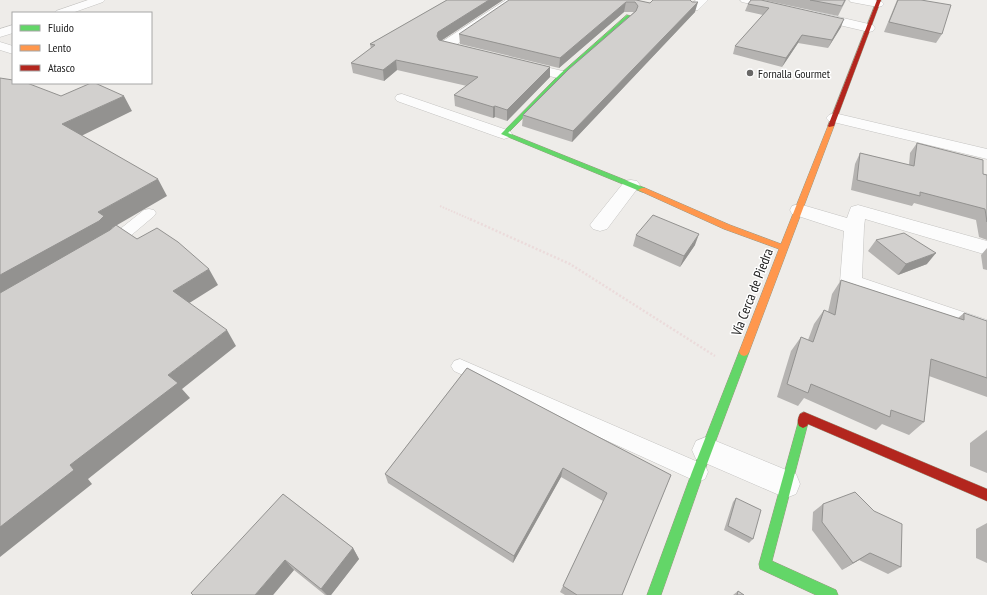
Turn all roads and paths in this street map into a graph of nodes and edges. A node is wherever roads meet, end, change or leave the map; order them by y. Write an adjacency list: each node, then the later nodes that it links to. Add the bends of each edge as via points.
1 (99, 0): 6 (street)
2 (514, 0): 13 (street, via 445,46)
3 (746, 0): 8 (street)
4 (856, 0): 5 (street)
5 (879, 2): 8 (street, Vía Cerca de Piedra)
6 (63, 12)
7 (629, 16): 15 (street)
8 (869, 28): 17 (street, Vía Cerca de Piedra)
9 (12, 29): 10 (street)
10 (0, 33)
11 (0, 46): 12 (street)
12 (12, 50)
13 (460, 50)
14 (511, 62): 15 (street)
15 (562, 75): 18 (street)
16 (402, 98): 18 (street)
17 (834, 118): 19 (street); 22 (street, Vía Cerca de Piedra)
18 (504, 134): 20 (street)
19 (987, 154)
20 (632, 185): 24 (street); 26 (street, via 727,227)
21 (440, 206): 31 (path, via 570,264)
22 (799, 210): 25 (street); 26 (street, Vía Cerca de Piedra)
23 (149, 213): 28 (lane, via 116,242)
24 (600, 225)
25 (854, 226): 27 (street, via 858,211); 29 (street, via 851,282)
26 (784, 248): 31 (street, Vía Cerca de Piedra)
27 (987, 248)
28 (95, 254)
29 (987, 329)
30 (460, 366): 32 (lane)
31 (737, 370): 32 (street, Vía Cerca de Piedra)
32 (702, 461): 33 (street); 35 (street, Vía Cerca de Piedra)
33 (786, 484): 34 (street, via 804,417); 36 (street, via 766,564)
34 (987, 495)
35 (654, 595)
36 (831, 595)

